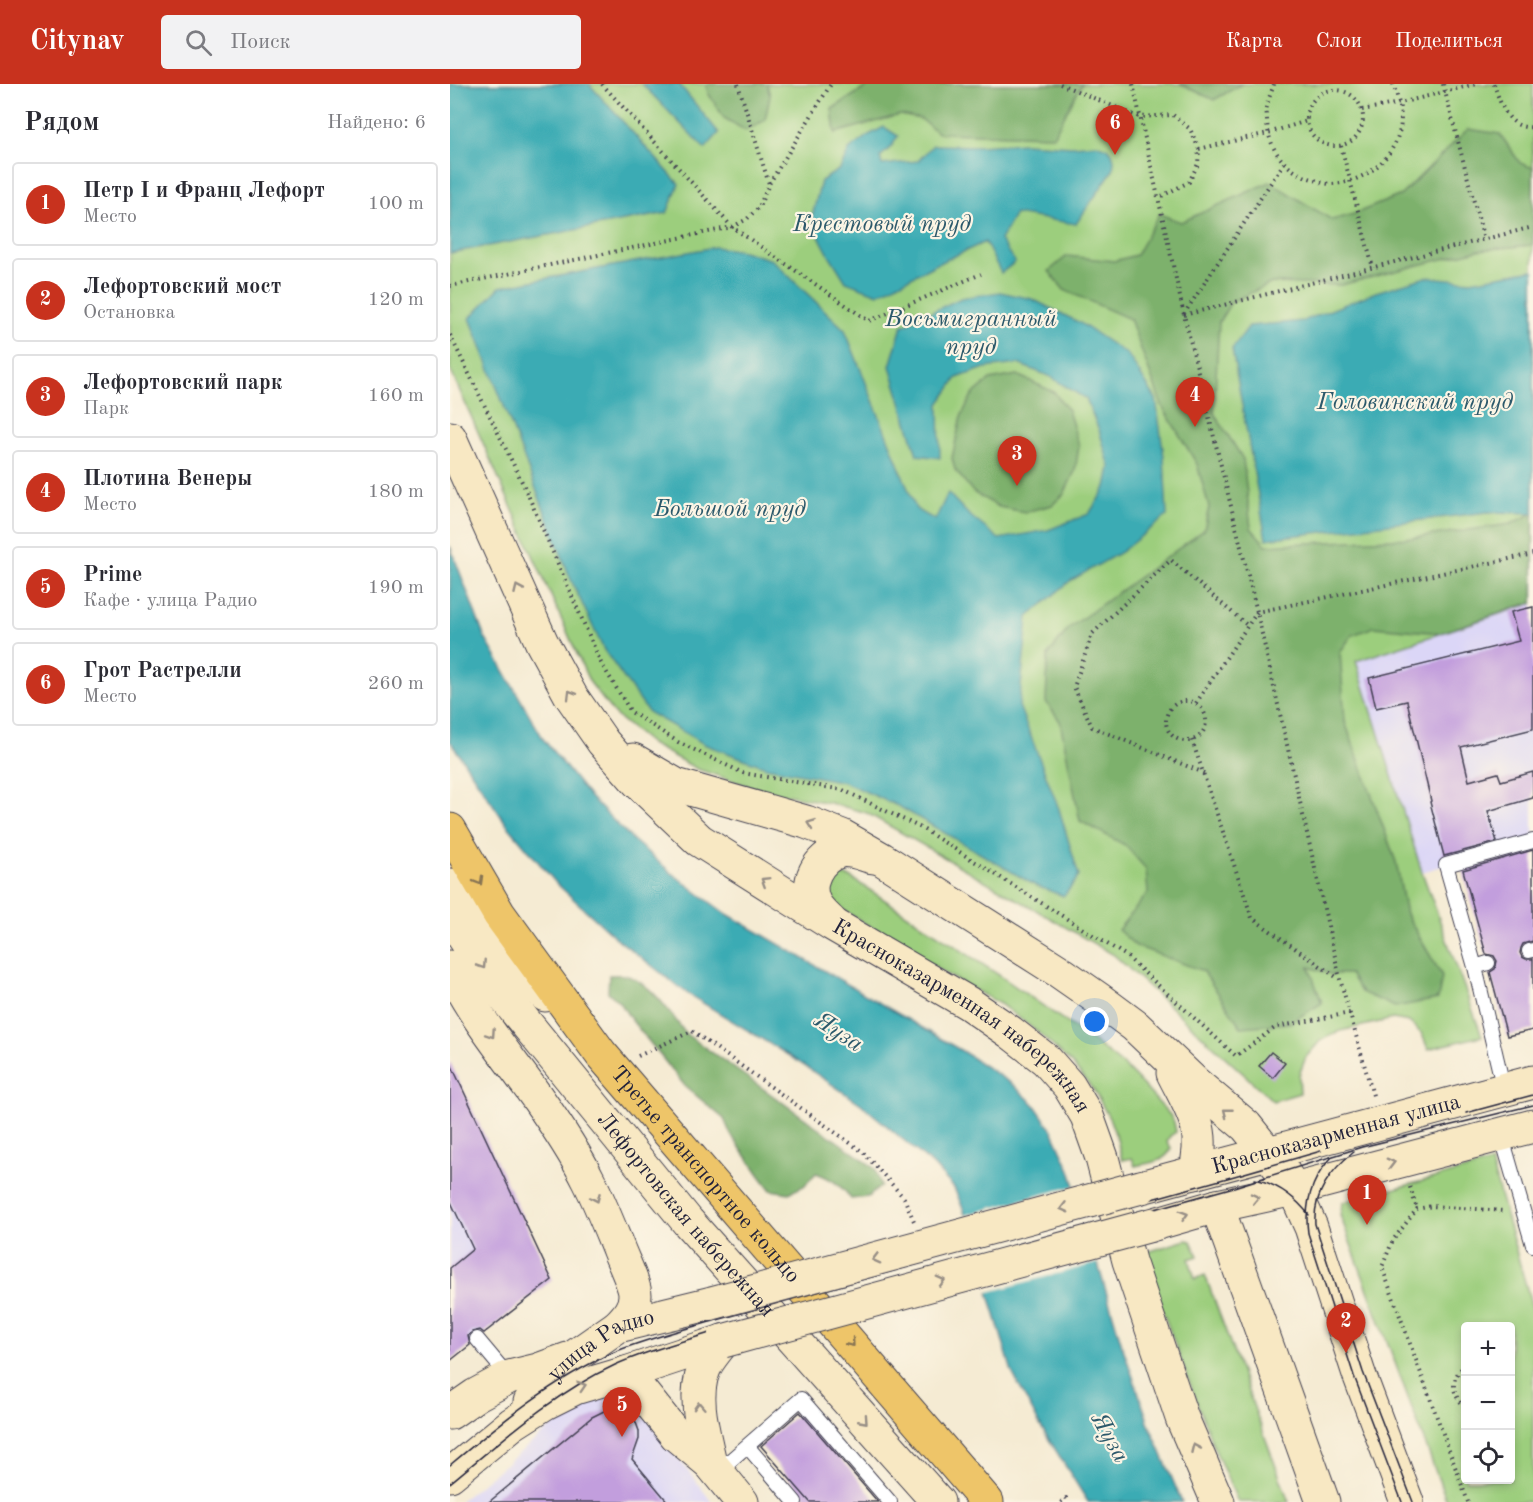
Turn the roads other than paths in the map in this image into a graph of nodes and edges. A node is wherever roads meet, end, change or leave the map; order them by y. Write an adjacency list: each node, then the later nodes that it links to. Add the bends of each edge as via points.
1 (450, 438): 2 (main road, Красноказарменная набережная, one-way to 1, via 571,696 542,643)
2 (603, 742): 5 (main road, one-way to 2, via 807,822 676,784); 8 (main road, Красноказарменная набережная, one-way to 2, via 699,840 637,781)
3 (450, 830): 11 (main road, Третье транспортное кольцо, one-way to 11, via 499,914)
4 (1533, 841): 12 (lane, via 1446,865)
5 (882, 859): 8 (main road, via 841,851 817,868 811,892); 10 (main road, via 1065,976 1135,1026)
6 (450, 885): 11 (main road, via 507,955)
7 (450, 916): 35 (main road, Лефортовская набережная, one-way to 35, via 498,989 680,1213)
8 (832, 924): 37 (main road, Красноказарменная набережная, one-way to 8, via 1182,1418 1129,1261 1087,1116 1069,1086 1046,1060 968,1003)
9 (450, 967): 21 (main road, one-way to 21, via 588,1181 635,1293 634,1305)
10 (1162, 1053): 15 (main road, one-way to 10, via 1246,1126); 16 (main road, via 1199,1129 1200,1155)
11 (607, 1060): 36 (main road, Третье транспортное кольцо, one-way to 36)
12 (1518, 1086): 15 (main road, Красноказарменная улица)
13 (1533, 1126): 14 (main road, Красноказарменная улица)
14 (1501, 1134): 17 (main road, Красноказарменная улица, one-way to 14); 19 (lane)
15 (1268, 1153): 16 (main road, Красноказарменная улица); 17 (main road)
16 (1195, 1173): 20 (main road, Красноказарменная улица, one-way to 20, bridge)
17 (1294, 1189): 18 (main road, Красноказарменная улица, one-way to 17); 39 (main road, via 1311,1227 1359,1374)
18 (1217, 1206): 23 (main road, Красноказарменная улица, one-way to 18, bridge); 38 (main road)
19 (1533, 1245)
20 (712, 1303): 21 (main road, улица Радио)
21 (618, 1326): 24 (main road, улица Радио)
22 (477, 1339): 26 (lane)
23 (723, 1341): 25 (main road, улица Радио); 30 (main road, one-way to 23, via 698,1396 704,1369)
24 (575, 1356): 26 (main road); 28 (main road, улица Радио)
25 (626, 1373): 28 (main road, улица Радио, one-way to 25, via 575,1388); 30 (main road, via 676,1435)
26 (509, 1377): 27 (main road)
27 (450, 1413)
28 (512, 1424): 31 (main road, улица Радио)
29 (747, 1446): 30 (lane); 33 (lane); 34 (lane, via 801,1399)
30 (714, 1468): 32 (main road)
31 (450, 1475)
32 (742, 1502)
33 (795, 1502)
34 (890, 1502)
35 (938, 1502)
36 (987, 1502)
37 (1218, 1502)
38 (1323, 1502)
39 (1407, 1502)

